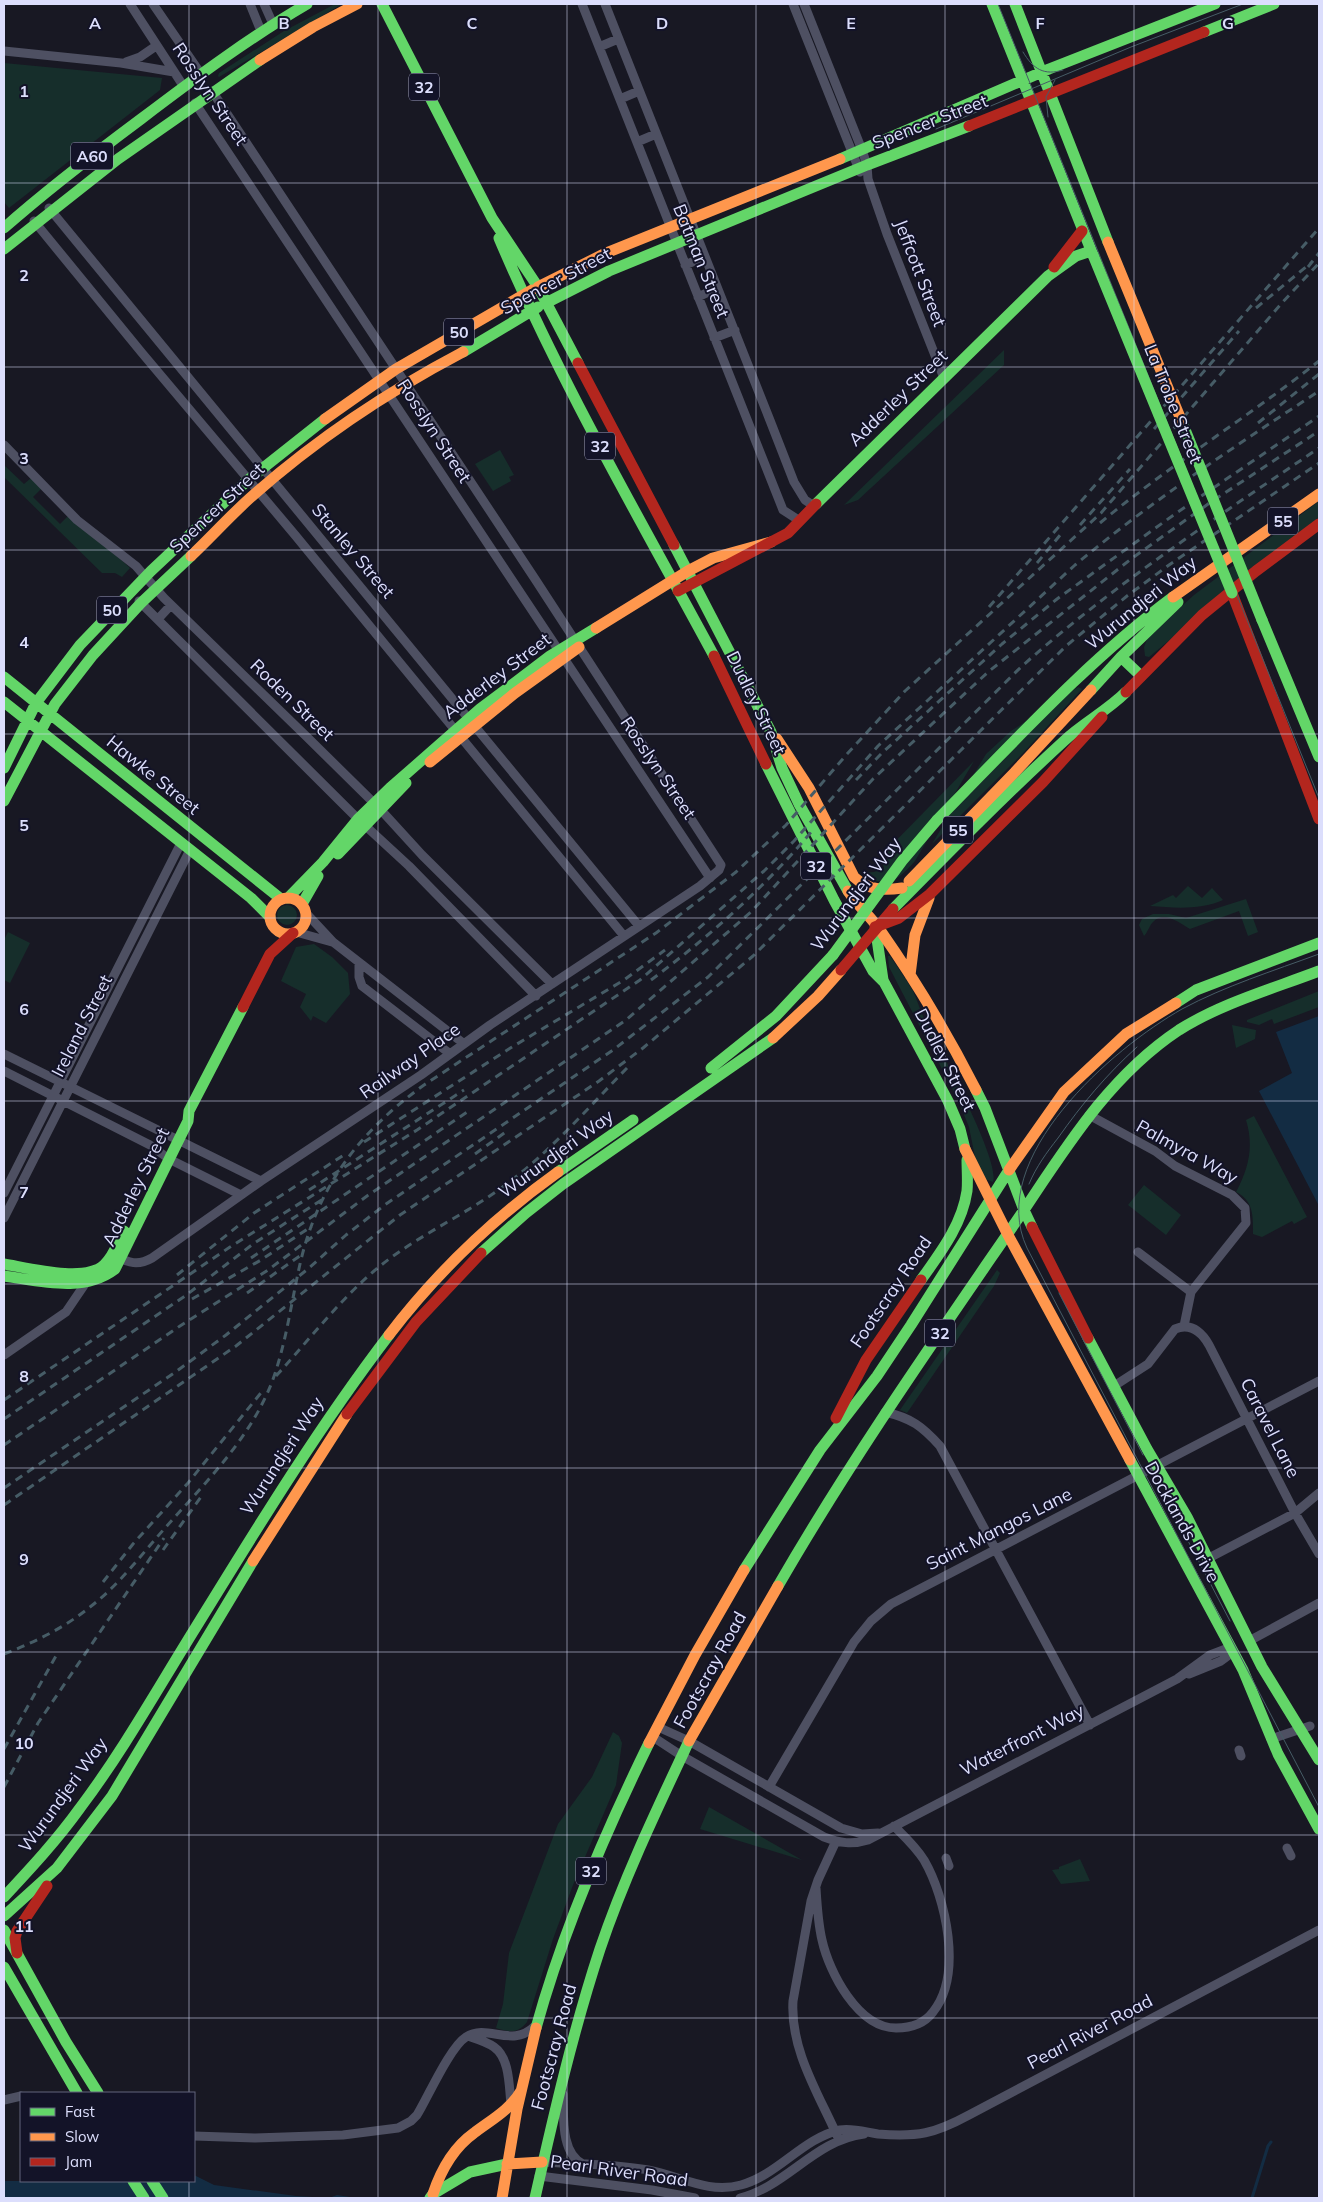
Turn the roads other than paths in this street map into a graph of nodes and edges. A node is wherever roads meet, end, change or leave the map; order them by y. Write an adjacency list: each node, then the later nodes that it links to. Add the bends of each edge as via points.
1 (130, 4): 21 (street, Rosslyn Street)
2 (153, 4): 27 (street, Rosslyn Street)
3 (250, 4): 18 (street)
4 (264, 4): 17 (street)
5 (307, 4): 17 (main road, A60)
6 (357, 4): 30 (main road, A60)
7 (382, 4): 44 (main road, Dudley Street / 32)
8 (582, 4): 22 (street, Batman Street)
9 (605, 4): 20 (street, Batman Street)
10 (793, 4): 38 (street, Jeffcott Street)
11 (804, 4): 38 (street, Jeffcott Street)
12 (992, 4): 28 (main road, La Trobe Street)
13 (1015, 4): 26 (main road, La Trobe Street)
14 (1214, 4): 16 (main road, Spencer Street / 50)
15 (1274, 4): 19 (main road, Spencer Street / 50)
16 (1196, 7): 19 (main road); 26 (main road, Spencer Street / 50)
17 (273, 24): 18 (main road, A60)
18 (262, 31): 27 (main road, A60)
19 (1206, 31): 32 (main road, Spencer Street / 50)
20 (618, 39): 22 (street); 31 (street, Batman Street)
21 (156, 46): 24 (street, via 140,58); 25 (street, Rosslyn Street)
22 (599, 47): 33 (street, Batman Street)
23 (4, 51): 24 (street)
24 (121, 64): 25 (street)
25 (174, 72): 29 (street, Rosslyn Street)
26 (1042, 73): 28 (main road, Spencer Street / 50); 32 (main road, La Trobe Street)
27 (201, 74): 29 (main road, A60); 30 (main road, Rosslyn Street)
28 (1023, 81): 35 (main road, La Trobe Street); 38 (main road, Spencer Street / 50)
29 (184, 87): 34 (main road, Rosslyn Street); 40 (main road, A60)
30 (212, 90): 34 (main road, A60); 70 (street, Rosslyn Street)
31 (639, 91): 33 (street); 36 (street, Batman Street)
32 (1050, 95): 35 (main road, Spencer Street / 50); 115 (main road, La Trobe Street, bridge)
33 (620, 99): 37 (street, Batman Street)
34 (195, 103): 43 (main road, A60, via 127,150); 72 (street, Rosslyn Street)
35 (1031, 103): 39 (main road, Spencer Street / 50); 50 (main road, La Trobe Street)
36 (656, 134): 37 (street); 45 (street, Batman Street)
37 (637, 142): 48 (street, Batman Street)
38 (857, 152): 39 (street, Jeffcott Street); 41 (main road, Spencer Street / 50)
39 (862, 167): 46 (main road, Spencer Street / 50); 71 (street, Jeffcott Street)
40 (40, 197): 42 (main road, A60); 43 (street, Stanley Street)
41 (730, 203): 45 (main road, Spencer Street / 50); 46 (main road)
42 (25, 209): 47 (street, Stanley Street); 49 (main road, A60)
43 (50, 210): 47 (main road, A60); 78 (street, Stanley Street)
44 (492, 218): 60 (main road, Dudley Street / 32); 62 (main road, Dudley Street / 32)
45 (689, 219): 48 (main road, Spencer Street / 50); 51 (street, Batman Street)
46 (736, 220): 51 (main road, Spencer Street / 50)
47 (35, 222): 53 (main road, A60); 79 (street, Stanley Street)
48 (670, 227): 52 (street, Batman Street); 56 (main road, Spencer Street / 50)
49 (4, 228)
50 (1082, 231): 54 (main road, La Trobe Street); 58 (main road, Adderley Street)
51 (696, 237): 52 (main road, Spencer Street / 50); 55 (street, Batman Street)
52 (677, 244): 57 (street, Batman Street); 59 (main road, Spencer Street / 50)
53 (4, 249)
54 (1092, 253): 58 (main road, Adderley Street, via 1076,256); 120 (main road, La Trobe Street, bridge, via 1247,630)
55 (704, 257): 57 (street); 61 (street, Batman Street)
56 (588, 261): 59 (main road); 60 (main road, Spencer Street / 50)
57 (686, 265): 63 (street, Batman Street)
58 (1048, 276): 71 (main road, Adderley Street)
59 (596, 277): 64 (main road, Spencer Street / 50)
60 (538, 287): 62 (main road, Spencer Street / 50); 64 (main road, Dudley Street / 32)
61 (718, 288): 63 (street); 67 (street, Batman Street)
62 (523, 295): 65 (main road, Dudley Street / 32); 66 (main road, Spencer Street / 50)
63 (698, 297): 68 (street, Batman Street)
64 (546, 303): 65 (main road, Spencer Street / 50); 90 (main road, Dudley Street / 32)
65 (531, 311): 69 (main road, Spencer Street / 50); 92 (main road, Dudley Street / 32)
66 (470, 325): 69 (main road); 70 (main road, Spencer Street / 50)
67 (735, 330): 68 (street); 83 (street, Batman Street, via 794,482 805,500)
68 (714, 338): 84 (street, Batman Street, via 783,510)
69 (481, 342): 73 (main road, Spencer Street / 50)
70 (396, 369): 72 (main road, Spencer Street / 50); 73 (street, Rosslyn Street)
71 (944, 378): 83 (main road, Adderley Street)
72 (380, 380): 74 (street, Rosslyn Street); 75 (main road, Spencer Street / 50)
73 (406, 383): 74 (main road, Spencer Street / 50); 100 (street, Rosslyn Street)
74 (389, 394): 76 (main road, Spencer Street / 50); 101 (street, Rosslyn Street)
75 (318, 424): 76 (main road); 78 (main road, Spencer Street / 50)
76 (327, 437): 80 (main road, Spencer Street / 50)
77 (4, 445): 91 (street, Roden Street, via 77,520)
78 (262, 467): 79 (main road, Spencer Street / 50); 80 (street, Stanley Street)
79 (248, 480): 81 (street, Stanley Street); 85 (main road, Spencer Street / 50)
80 (272, 480): 81 (main road, Spencer Street / 50); 109 (street, Stanley Street)
81 (258, 491): 87 (main road, Spencer Street / 50); 113 (street, Stanley Street)
82 (1319, 494): 89 (main road, Wurundjeri Way / 55)
83 (814, 506): 84 (main road, Adderley Street)
84 (800, 521): 88 (main road, Adderley Street, via 784,536)
85 (202, 522): 87 (main road); 91 (main road, Spencer Street / 50)
86 (1319, 524): 103 (main road, Wurundjeri Way / 55, via 1202,614)
87 (215, 534): 94 (main road, Spencer Street / 50)
88 (771, 542): 90 (main road, Adderley Street, via 713,558); 93 (main road, Adderley Street)
89 (1246, 547): 102 (main road, Wurundjeri Way / 55, via 1190,591); 152 (main road, Wurundjeri Way, bridge, via 1226,558 1133,627 1048,707 937,820 902,861 833,955 786,1008 728,1056)
90 (688, 571): 92 (main road, Adderley Street); 93 (main road, Dudley Street / 32)
91 (146, 576): 94 (street, Roden Street); 96 (main road, Spencer Street / 50)
92 (672, 580): 95 (main road, Dudley Street / 32); 100 (main road, Adderley Street)
93 (694, 582): 95 (main road, Adderley Street); 112 (main road, Dudley Street / 32)
94 (155, 588): 97 (main road, Spencer Street / 50); 98 (street, Roden Street)
95 (678, 591): 130 (main road, Dudley Street / 32, via 722,672)
96 (130, 592): 97 (street, Roden Street); 106 (main road, Spencer Street / 50, via 80,645)
97 (141, 602): 99 (street, Roden Street); 108 (main road, Spencer Street / 50, via 93,655)
98 (171, 605): 99 (street); 119 (street, Roden Street)
99 (158, 619): 121 (street, Roden Street)
100 (577, 644): 101 (main road, Adderley Street); 124 (street, Rosslyn Street)
101 (561, 654): 109 (main road, Adderley Street); 125 (street, Rosslyn Street)
102 (1121, 657): 103 (main road); 126 (main road, Wurundjeri Way / 55)
103 (1141, 676): 107 (main road, Wurundjeri Way / 55)
104 (4, 677): 106 (main road, Hawke Street)
105 (4, 702): 110 (main road, Hawke Street)
106 (36, 703): 108 (main road, Hawke Street); 110 (main road, Spencer Street / 50)
107 (1114, 704): 127 (main road, Wurundjeri Way / 55, via 1043,782); 204 (main road, Wurundjeri Way, bridge, via 1090,719 1003,796 893,908 818,996 794,1019 743,1060 526,1213 488,1246 416,1322 334,1432 219,1615 112,1796)
108 (49, 714): 111 (main road, Spencer Street / 50); 114 (main road, Hawke Street)
109 (473, 721): 113 (main road, Adderley Street); 132 (street, Stanley Street)
110 (27, 722): 111 (main road, Hawke Street); 116 (main road, Spencer Street / 50)
111 (40, 732): 117 (main road, Hawke Street); 118 (main road, Spencer Street / 50)
112 (771, 732): 126 (main road, via 793,761 854,877 871,889); 133 (main road, Dudley Street / 32, via 782,768 799,804 847,890)
113 (457, 734): 119 (main road, Adderley Street); 135 (street, Stanley Street)
114 (102, 756): 117 (main road); 122 (main road, Hawke Street)
115 (1319, 757)
116 (4, 768)
117 (90, 772): 123 (main road, Hawke Street)
118 (4, 801)
119 (377, 806): 121 (main road, Adderley Street); 143 (street, Roden Street)
120 (1319, 818)
121 (362, 823): 128 (main road, Adderley Street); 129 (main road, Adderley Street, via 312,885); 144 (street, Roden Street)
122 (193, 829): 123 (main road); 128 (main road, Hawke Street)
123 (185, 847): 131 (main road, Hawke Street, via 251,898); 149 (street, Ireland Street); 150 (street, Ireland Street)
124 (721, 866): 125 (street, Railway Place)
125 (710, 878): 132 (street, Railway Place)
126 (902, 888): 133 (main road, Wurundjeri Way, via 887,907)
127 (930, 894): 133 (main road, 55, via 899,918); 141 (main road, via 914,934)
128 (285, 898): 129 (main road); 131 (main road, via 273,906)
129 (304, 908): 134 (main road, via 303,926); 136 (street)
130 (843, 917): 133 (main road, via 865,926); 142 (main road, Dudley Street / 32, via 873,971)
131 (272, 922): 134 (main road, via 283,933); 138 (main road, Adderley Street)
132 (639, 926): 135 (street, Railway Place)
133 (878, 927): 141 (main road, Dudley Street / 32); 142 (main road)
134 (295, 932): 136 (street); 138 (main road, Adderley Street)
135 (624, 936): 143 (street, Railway Place)
136 (332, 942): 139 (street)
137 (1319, 943): 159 (main road, Footscray Road, via 1196,990 1126,1034 1064,1092)
138 (270, 954): 156 (main road, Adderley Street, via 190,1111 181,1118)
139 (359, 963): 145 (street); 146 (street, via 359,980 364,988)
140 (1319, 971): 154 (main road, Footscray Road, via 1215,1012 1179,1030 1129,1069)
141 (910, 975): 159 (main road, Dudley Street / 32, via 975,1087)
142 (884, 982): 157 (main road, Dudley Street / 32, via 948,1101)
143 (552, 984): 144 (street, Railway Place)
144 (536, 996): 145 (street, Railway Place)
145 (463, 1043): 146 (street, Railway Place)
146 (449, 1053): 160 (street, Railway Place)
147 (4, 1054): 149 (street)
148 (4, 1070): 151 (street)
149 (59, 1082): 150 (street); 151 (street, Ireland Street)
150 (69, 1087): 153 (street, Ireland Street); 156 (street)
151 (53, 1095): 153 (street); 161 (street, Ireland Street)
152 (671, 1095)
153 (62, 1100): 158 (street, via 150,1145); 165 (street, Ireland Street)
154 (1089, 1115): 164 (main road, Footscray Road); 174 (street, Palmyra Way, via 1155,1151 1170,1164 1232,1195 1245,1208 1247,1220 1241,1231)
155 (639, 1116): 206 (main road, Wurundjeri Way, via 551,1174 511,1206 467,1247 405,1314 340,1400 81,1807 46,1852)
156 (175, 1139): 158 (main road, Adderley Street); 160 (street)
157 (965, 1151): 163 (main road, Dudley Street); 181 (main road, Footscray Road / 32, via 967,1191 958,1222 856,1377)
158 (166, 1157): 162 (street); 168 (main road, Adderley Street)
159 (1009, 1170): 163 (main road, Footscray Road); 164 (main road, 32)
160 (261, 1181): 162 (street, Railway Place)
161 (4, 1192)
162 (241, 1195): 168 (street, Railway Place, via 146,1262 135,1264)
163 (991, 1202): 166 (main road, Docklands Drive); 181 (main road, Footscray Road, via 875,1378)
164 (1024, 1210): 166 (main road, Footscray Road / 32); 178 (main road, Docklands Drive)
165 (4, 1218)
166 (1008, 1235): 179 (main road, Footscray Road / 32); 183 (main road, Docklands Drive)
167 (1138, 1252): 174 (street)
168 (116, 1257): 170 (main road, Adderley Street)
169 (4, 1264): 171 (main road)
170 (104, 1271): 171 (main road); 173 (main road)
171 (27, 1273): 172 (main road); 173 (main road)
172 (4, 1276)
173 (86, 1284): 176 (street, via 66,1312)
174 (1192, 1292): 175 (street)
175 (1184, 1326): 178 (street, via 1172,1331 1143,1369); 180 (street, Caravel Lane, via 1197,1330 1207,1341)
176 (4, 1355)
177 (1319, 1381): 180 (street, Saint Mangos Lane)
178 (1114, 1386): 182 (main road, Docklands Drive)
179 (885, 1412): 186 (street, via 918,1424 940,1446); 196 (main road, Footscray Road / 32, via 820,1512)
180 (1247, 1420): 182 (street, Saint Mangos Lane); 185 (street, Caravel Lane)
181 (822, 1446): 194 (main road, Footscray Road / 32, via 728,1597)
182 (1158, 1465): 183 (street, Saint Mangos Lane); 188 (main road, Docklands Drive)
183 (1137, 1476): 186 (street, Saint Mangos Lane); 191 (main road, Docklands Drive)
184 (1319, 1493): 185 (street)
185 (1295, 1513): 187 (street, Caravel Lane); 188 (street)
186 (997, 1550): 192 (street); 199 (street, Saint Mangos Lane, via 902,1597 871,1621 854,1642)
187 (1319, 1554)
188 (1207, 1559): 190 (main road, Docklands Drive)
189 (1319, 1603): 190 (street)
190 (1249, 1641): 191 (main road, Waterfront Way); 193 (main road, Docklands Drive, via 1265,1673)
191 (1232, 1650): 192 (street, Waterfront Way, via 1221,1661 1177,1679); 195 (main road, Docklands Drive)
192 (1090, 1725): 200 (street, Waterfront Way)
193 (1306, 1727): 195 (street); 198 (main road, Docklands Drive)
194 (656, 1732): 196 (street, Waterfront Way); 197 (street, Waterfront Way); 212 (main road, Footscray Road / 32, via 587,1880)
195 (1272, 1739): 201 (main road, Docklands Drive)
196 (689, 1741): 197 (main road, Footscray Road / 32); 199 (street, Waterfront Way)
197 (682, 1756): 203 (street, Waterfront Way); 214 (main road, Footscray Road / 32, via 639,1848 606,1934)
198 (1319, 1760)
199 (769, 1787): 202 (street, Waterfront Way, via 846,1831 866,1835)
200 (894, 1826): 202 (street, Waterfront Way); 205 (street, via 914,1846 931,1873 948,1935 949,1961 945,1985 939,2003 926,2019 905,2028 886,2026 870,2019 849,1998 826,1958)
201 (1319, 1829)
202 (883, 1832): 203 (street, Waterfront Way, via 860,1843)
203 (836, 1841): 205 (street)
204 (65, 1860): 207 (main road, Wurundjeri Way); 210 (main road, via 17,1931 15,1944)
205 (816, 1888): 223 (street, via 792,2001 793,2021 806,2070)
206 (4, 1897)
207 (4, 1916)
208 (4, 1930): 210 (main road)
209 (1318, 1930): 223 (street, Pearl River Road, via 951,2124 920,2135 851,2130)
210 (19, 1958): 217 (main road)
211 (4, 1967): 216 (main road)
212 (538, 2022): 213 (street, via 531,2030 516,2036 484,2033); 215 (main road, Footscray Road / 32)
213 (468, 2036): 220 (street, via 495,2047 502,2056); 222 (street, via 455,2047 417,2115 398,2128 334,2136)
214 (562, 2078): 224 (main road, Footscray Road / 32); 226 (street, via 567,2143 576,2160)
215 (521, 2091): 220 (main road); 221 (main road, Footscray Road / 32)
216 (76, 2092)
217 (97, 2092)
218 (20, 2096): 219 (street)
219 (4, 2100)
220 (511, 2106): 221 (street); 230 (main road, via 457,2147 441,2170)
221 (513, 2131): 225 (main road, Footscray Road / 32)
222 (195, 2136)
223 (837, 2136): 226 (street, Pearl River Road, via 814,2142 760,2178 734,2187 698,2186 649,2170); 236 (street, Pearl River Road, via 770,2186)
224 (542, 2162): 225 (main road); 226 (street, Pearl River Road); 227 (main road, Footscray Road / 32)
225 (507, 2165): 227 (main road); 230 (main road, via 470,2172); 233 (main road, Footscray Road / 32)
226 (586, 2165)
227 (539, 2176): 234 (main road, Footscray Road / 32); 235 (street, Pearl River Road)
228 (134, 2182): 231 (main road)
229 (153, 2182): 232 (main road)
230 (431, 2196)
231 (144, 2198)
232 (163, 2198)
233 (502, 2198)
234 (535, 2198)
235 (695, 2198)
236 (740, 2198)

